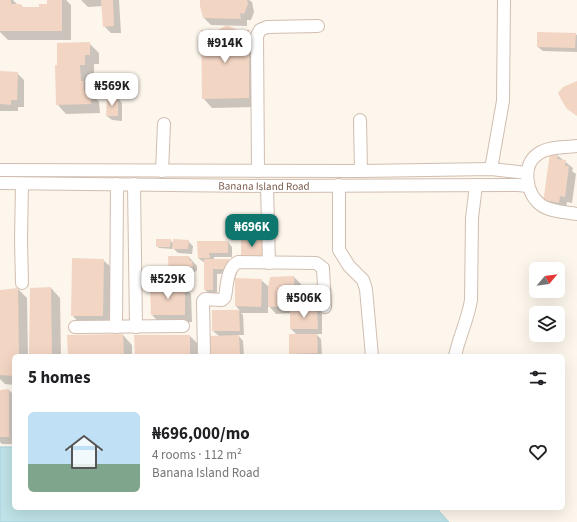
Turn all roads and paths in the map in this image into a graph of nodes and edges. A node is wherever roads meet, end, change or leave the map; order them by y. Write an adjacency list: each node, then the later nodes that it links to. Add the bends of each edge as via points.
1 (504, 0): 6 (street, via 503,101)
2 (318, 26): 9 (street, via 267,27 260,30 257,36)
3 (360, 120): 10 (street)
4 (164, 124): 8 (street)
5 (577, 146): 11 (street, via 546,150 537,154 531,161)
6 (492, 169): 10 (street, Banana Island Road); 11 (street, Banana Island Road)
7 (0, 170): 8 (street, Banana Island Road)
8 (162, 171): 9 (street, Banana Island Road)
9 (258, 171): 10 (street, Banana Island Road)
10 (360, 172)
11 (527, 173): 19 (street)
12 (0, 183): 13 (street, Banana Island Road)
13 (22, 184): 14 (street, Banana Island Road); 22 (street)
14 (117, 184): 15 (street, Banana Island Road); 26 (street)
15 (134, 184): 18 (street, Banana Island Road); 27 (street)
16 (339, 185): 17 (street, Banana Island Road); 18 (street, Banana Island Road); 29 (street, via 339,250 349,266 363,280 366,288)
17 (476, 185): 19 (street, Banana Island Road); 30 (street, via 472,218 470,309)
18 (267, 186): 21 (street)
19 (528, 186): 20 (street, via 535,200 542,206 550,210)
20 (577, 214)
21 (269, 263): 23 (street, via 320,265 323,268); 28 (street, via 234,264 224,299 203,301)
22 (22, 284)
23 (325, 307)
24 (183, 326): 27 (street)
25 (74, 327): 26 (street)
26 (116, 327): 27 (street)
27 (136, 327)
28 (204, 354)
29 (372, 354)
30 (455, 354)

